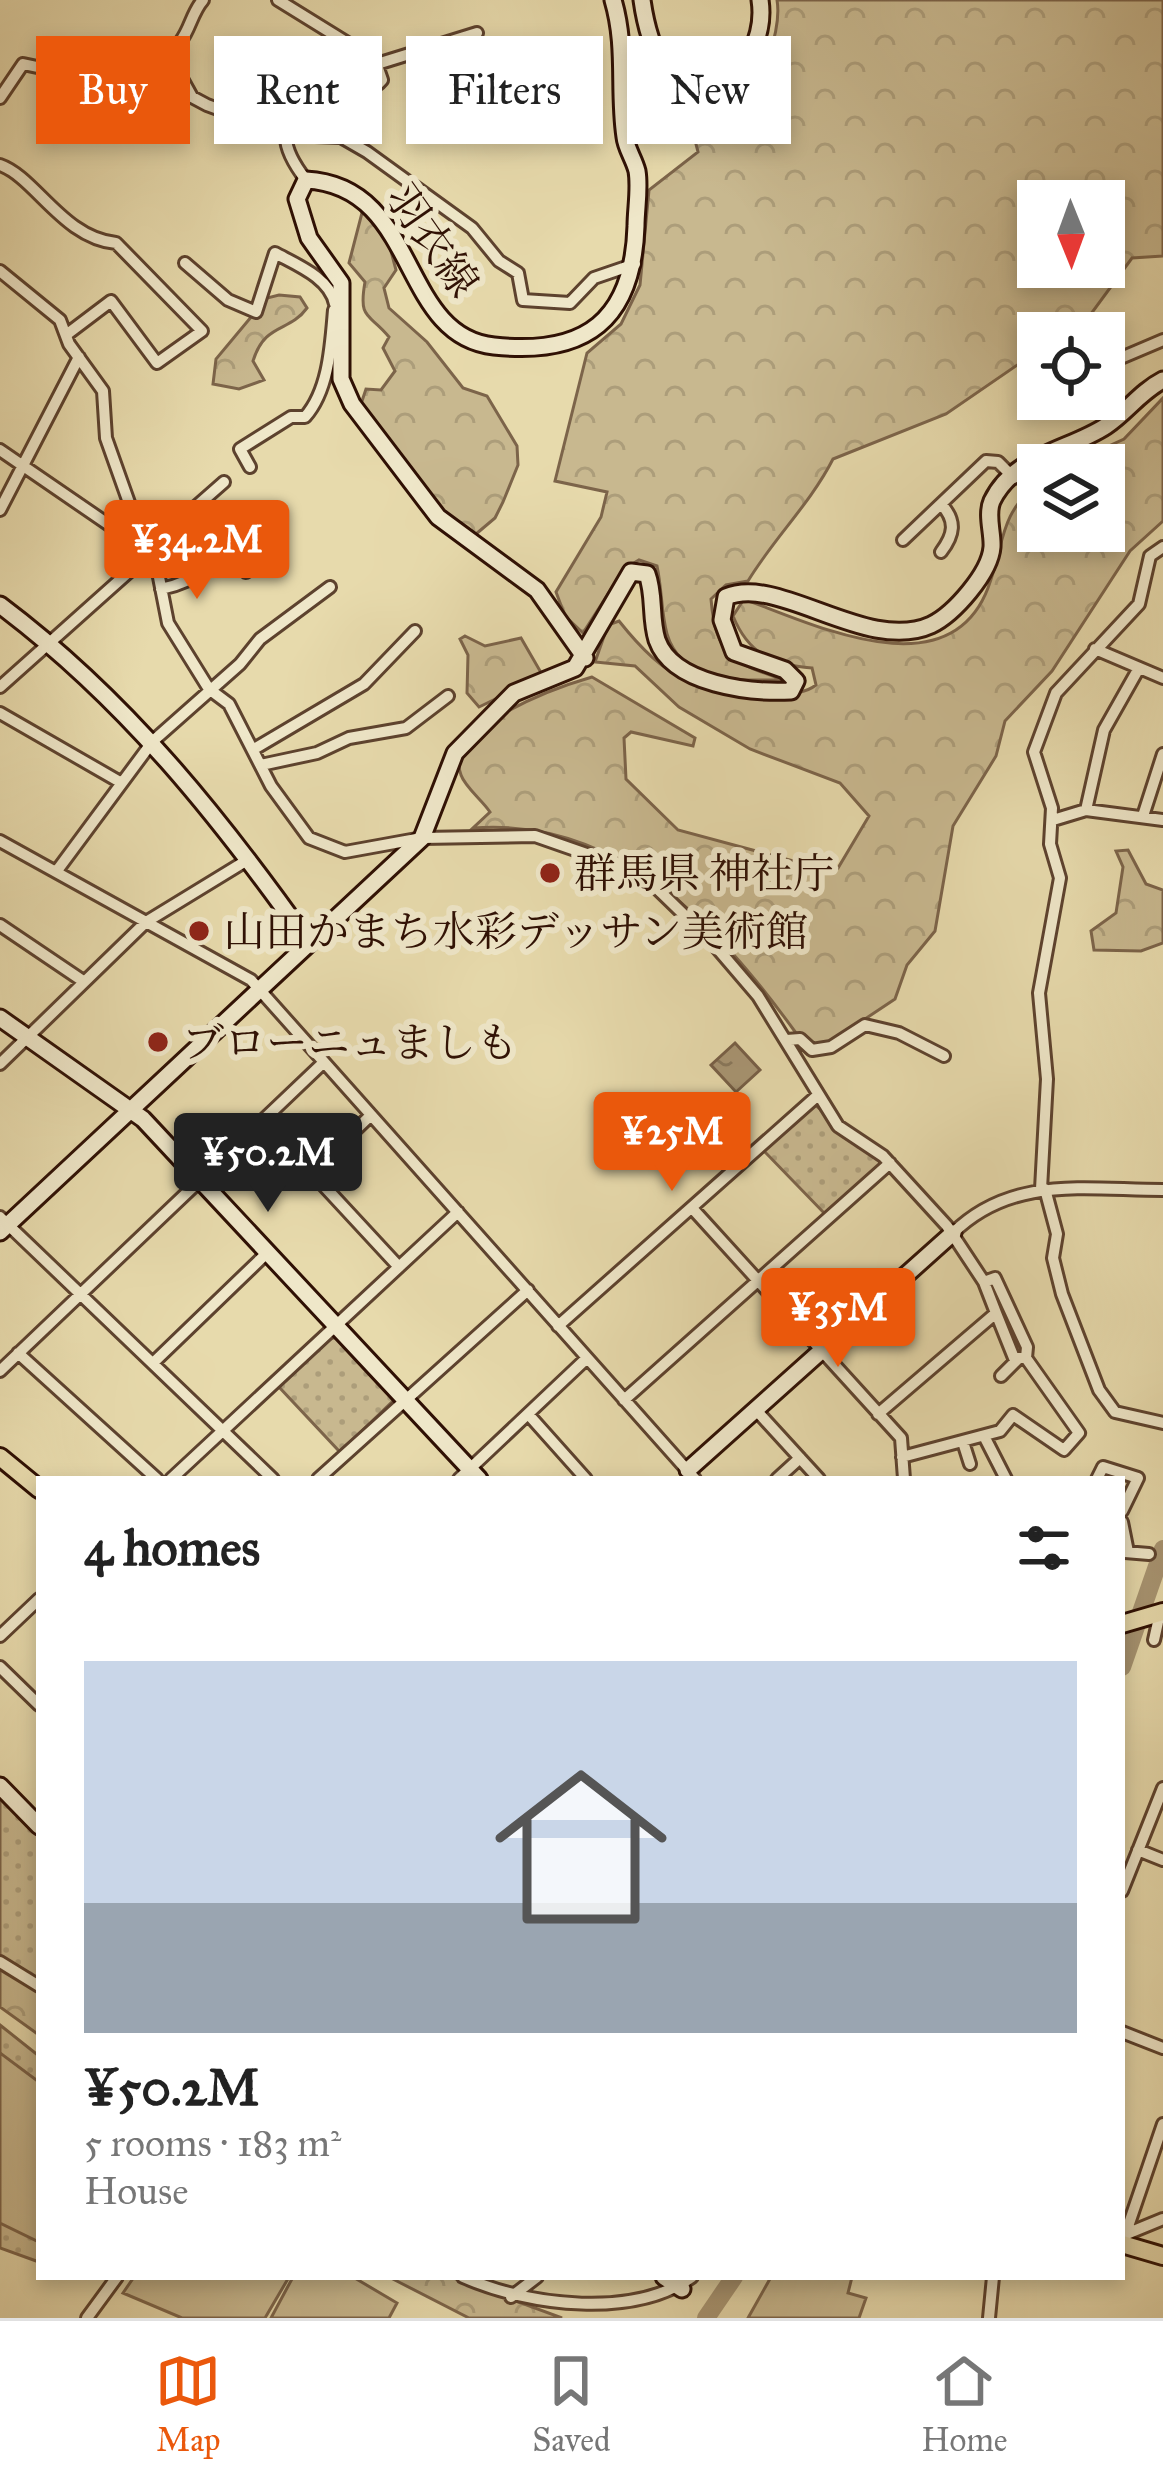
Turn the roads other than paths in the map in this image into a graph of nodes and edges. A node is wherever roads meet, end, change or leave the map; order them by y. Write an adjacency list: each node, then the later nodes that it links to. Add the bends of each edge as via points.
1 (203, 0): 7 (street)
2 (278, 0): 8 (street)
3 (613, 0): 17 (street, 羽衣線, via 624,51 625,137 638,173)
4 (642, 0): 5 (street, via 658,55 684,92 702,100 720,97 756,46)
5 (760, 0)
6 (477, 33): 9 (street)
7 (185, 36)
8 (334, 36)
9 (382, 62)
10 (36, 69): 11 (street, via 23,64)
11 (0, 98)
12 (290, 144): 15 (street)
13 (352, 144): 17 (street, via 472,228 518,273 523,300 571,304 594,278)
14 (0, 165): 20 (street, via 41,202 116,243 202,331 158,363 111,301)
15 (306, 180): 17 (street, 羽衣線, via 354,191 379,214 435,310 468,340 555,347 575,341 623,296); 19 (street, via 299,214 341,283)
16 (185, 263): 19 (street, via 228,300 256,312 275,254 313,274)
17 (635, 264)
18 (0, 272): 20 (street, via 60,320)
19 (340, 307): 27 (street, via 314,406 240,449); 43 (street, via 341,379 352,404 438,517 537,590)
20 (66, 335): 23 (street)
21 (1163, 340): 22 (street)
22 (1125, 356)
23 (79, 357): 26 (street); 34 (street, via 103,391 106,437)
24 (1163, 380): 28 (street, via 1112,423 1056,445)
25 (0, 450): 26 (street)
26 (26, 467): 31 (street); 34 (street)
27 (250, 467)
28 (1013, 478): 30 (street, via 998,461 986,461); 43 (street, via 992,501 992,550 982,570 933,624 885,630 755,590 726,597 722,620 734,652 785,670 796,681 791,691 688,676 656,638 652,587 640,570 621,584)
29 (224, 482): 34 (street)
30 (941, 504): 32 (street); 36 (street, via 953,537)
31 (0, 510)
32 (903, 540)
33 (1163, 547): 42 (street, via 1150,556 1139,604)
34 (149, 551): 38 (street); 41 (street)
35 (228, 551): 38 (street, via 196,577)
36 (941, 552)
37 (330, 587): 47 (street)
38 (161, 589): 47 (street, via 172,633)
39 (0, 605): 41 (street)
40 (415, 631): 51 (street, via 364,684)
41 (47, 640): 46 (street); 50 (street)
42 (1095, 649): 44 (street); 57 (street, via 1056,693 1034,752)
43 (585, 658): 59 (street, via 514,693 455,753)
44 (1139, 668): 45 (street); 55 (street, via 1104,730)
45 (1163, 678)
46 (0, 687)
47 (209, 688): 50 (street); 51 (street, via 229,704)
48 (448, 696): 53 (street, via 406,728)
49 (0, 713): 54 (street)
50 (154, 741): 54 (street); 61 (street)
51 (254, 749): 53 (street)
52 (1163, 754): 56 (street)
53 (261, 764): 59 (street, via 309,838 328,848 364,851)
54 (120, 782): 62 (street)
55 (1086, 810): 56 (street); 57 (street)
56 (1143, 816): 58 (street)
57 (1053, 820): 81 (street, via 1060,878 1040,993)
58 (1163, 820)
59 (422, 838): 65 (street); 70 (street, via 535,836 641,874 711,941)
60 (0, 841): 62 (street)
61 (249, 859): 63 (street); 65 (street)
62 (56, 872): 63 (street)
63 (146, 922): 66 (street); 67 (street)
64 (0, 926): 66 (street)
65 (308, 942): 67 (street)
66 (82, 981): 69 (street)
67 (259, 988): 72 (street); 75 (street)
68 (0, 1018): 69 (street)
69 (28, 1037): 73 (street); 75 (street)
70 (787, 1040): 71 (street, via 831,1047 865,1025); 74 (street)
71 (944, 1056)
72 (324, 1062): 76 (street); 77 (street)
73 (0, 1064)
74 (817, 1096): 78 (street, via 838,1126); 83 (street)
75 (130, 1111): 80 (street); 85 (street)
76 (371, 1115): 79 (street); 84 (street)
77 (263, 1120): 79 (street); 80 (street)
78 (890, 1163): 86 (street); 89 (street)
79 (312, 1172): 88 (street)
80 (201, 1180): 87 (street); 92 (street)
81 (1043, 1189): 82 (street); 86 (street, via 985,1205); 108 (street, via 1062,1294 1099,1390 1115,1412)
82 (1163, 1190)
83 (692, 1208): 89 (street); 95 (street)
84 (458, 1212): 88 (street); 91 (street)
85 (3, 1224): 92 (street)
86 (953, 1233): 90 (street); 96 (street)
87 (268, 1252): 94 (street); 100 (street)
88 (399, 1267): 94 (street)
89 (758, 1280): 96 (street); 104 (street)
90 (984, 1282): 93 (street); 99 (street, via 995,1278 1027,1346)
91 (527, 1290): 95 (street); 103 (street)
92 (81, 1294): 97 (street); 100 (street)
93 (995, 1313): 99 (street, via 1014,1358); 107 (street)
94 (336, 1326): 103 (street); 109 (street)
95 (558, 1326): 98 (street)
96 (822, 1351): 105 (street); 107 (street)
97 (18, 1353): 101 (street); 117 (street)
98 (587, 1358): 104 (street); 106 (street)
99 (1023, 1358): 102 (street); 110 (street, via 1079,1433 1064,1450 1013,1415)
100 (153, 1364): 109 (street)
101 (0, 1371)
102 (1001, 1376)
103 (406, 1400): 120 (street); 121 (street)
104 (623, 1400): 116 (street)
105 (756, 1410): 114 (street); 116 (street)
106 (528, 1414): 121 (street); 122 (street)
107 (878, 1414): 112 (street, via 901,1438)
108 (1163, 1423)
109 (223, 1431): 118 (street); 119 (street)
110 (984, 1436): 111 (street); 126 (street)
111 (964, 1442): 112 (street); 115 (street)
112 (902, 1456): 125 (street)
113 (0, 1457): 128 (main road)
114 (800, 1458): 123 (street); 124 (street)
115 (970, 1464)
116 (692, 1475)
117 (155, 1476)
118 (174, 1476)
119 (270, 1476)
120 (322, 1476)
121 (469, 1476)
122 (583, 1476)
123 (780, 1476)
124 (816, 1476)
125 (904, 1476)
126 (1004, 1476)
127 (1098, 1476): 129 (street, via 1102,1467 1138,1478)
128 (36, 1487)
129 (1125, 1505)
130 (1125, 1552): 131 (street)
131 (1150, 1554)
132 (36, 1602): 135 (street)
133 (1160, 1613): 134 (main road); 136 (street)
134 (1127, 1622)
135 (2, 1632)
136 (1154, 1640)
137 (0, 1667): 138 (street)
138 (36, 1702)
139 (0, 1786): 141 (street)
140 (1163, 1788): 142 (street)
141 (36, 1823)
142 (1138, 1850): 143 (street); 144 (street)
143 (1163, 1860)
144 (1125, 1883)
145 (0, 1962): 146 (street)
146 (36, 1984)
147 (1125, 2033): 148 (street)
148 (1163, 2048)
149 (1163, 2124): 151 (street)
150 (1163, 2219): 152 (street)
151 (1125, 2235)
152 (1125, 2240)
153 (1125, 2242): 154 (main road)
154 (1163, 2256)
155 (115, 2280): 161 (street)
156 (470, 2280): 160 (street)
157 (533, 2280): 160 (street)
158 (993, 2280): 162 (street)
159 (687, 2283): 160 (street, via 649,2308 604,2318)
160 (511, 2297)
161 (87, 2318)
162 (989, 2318)

